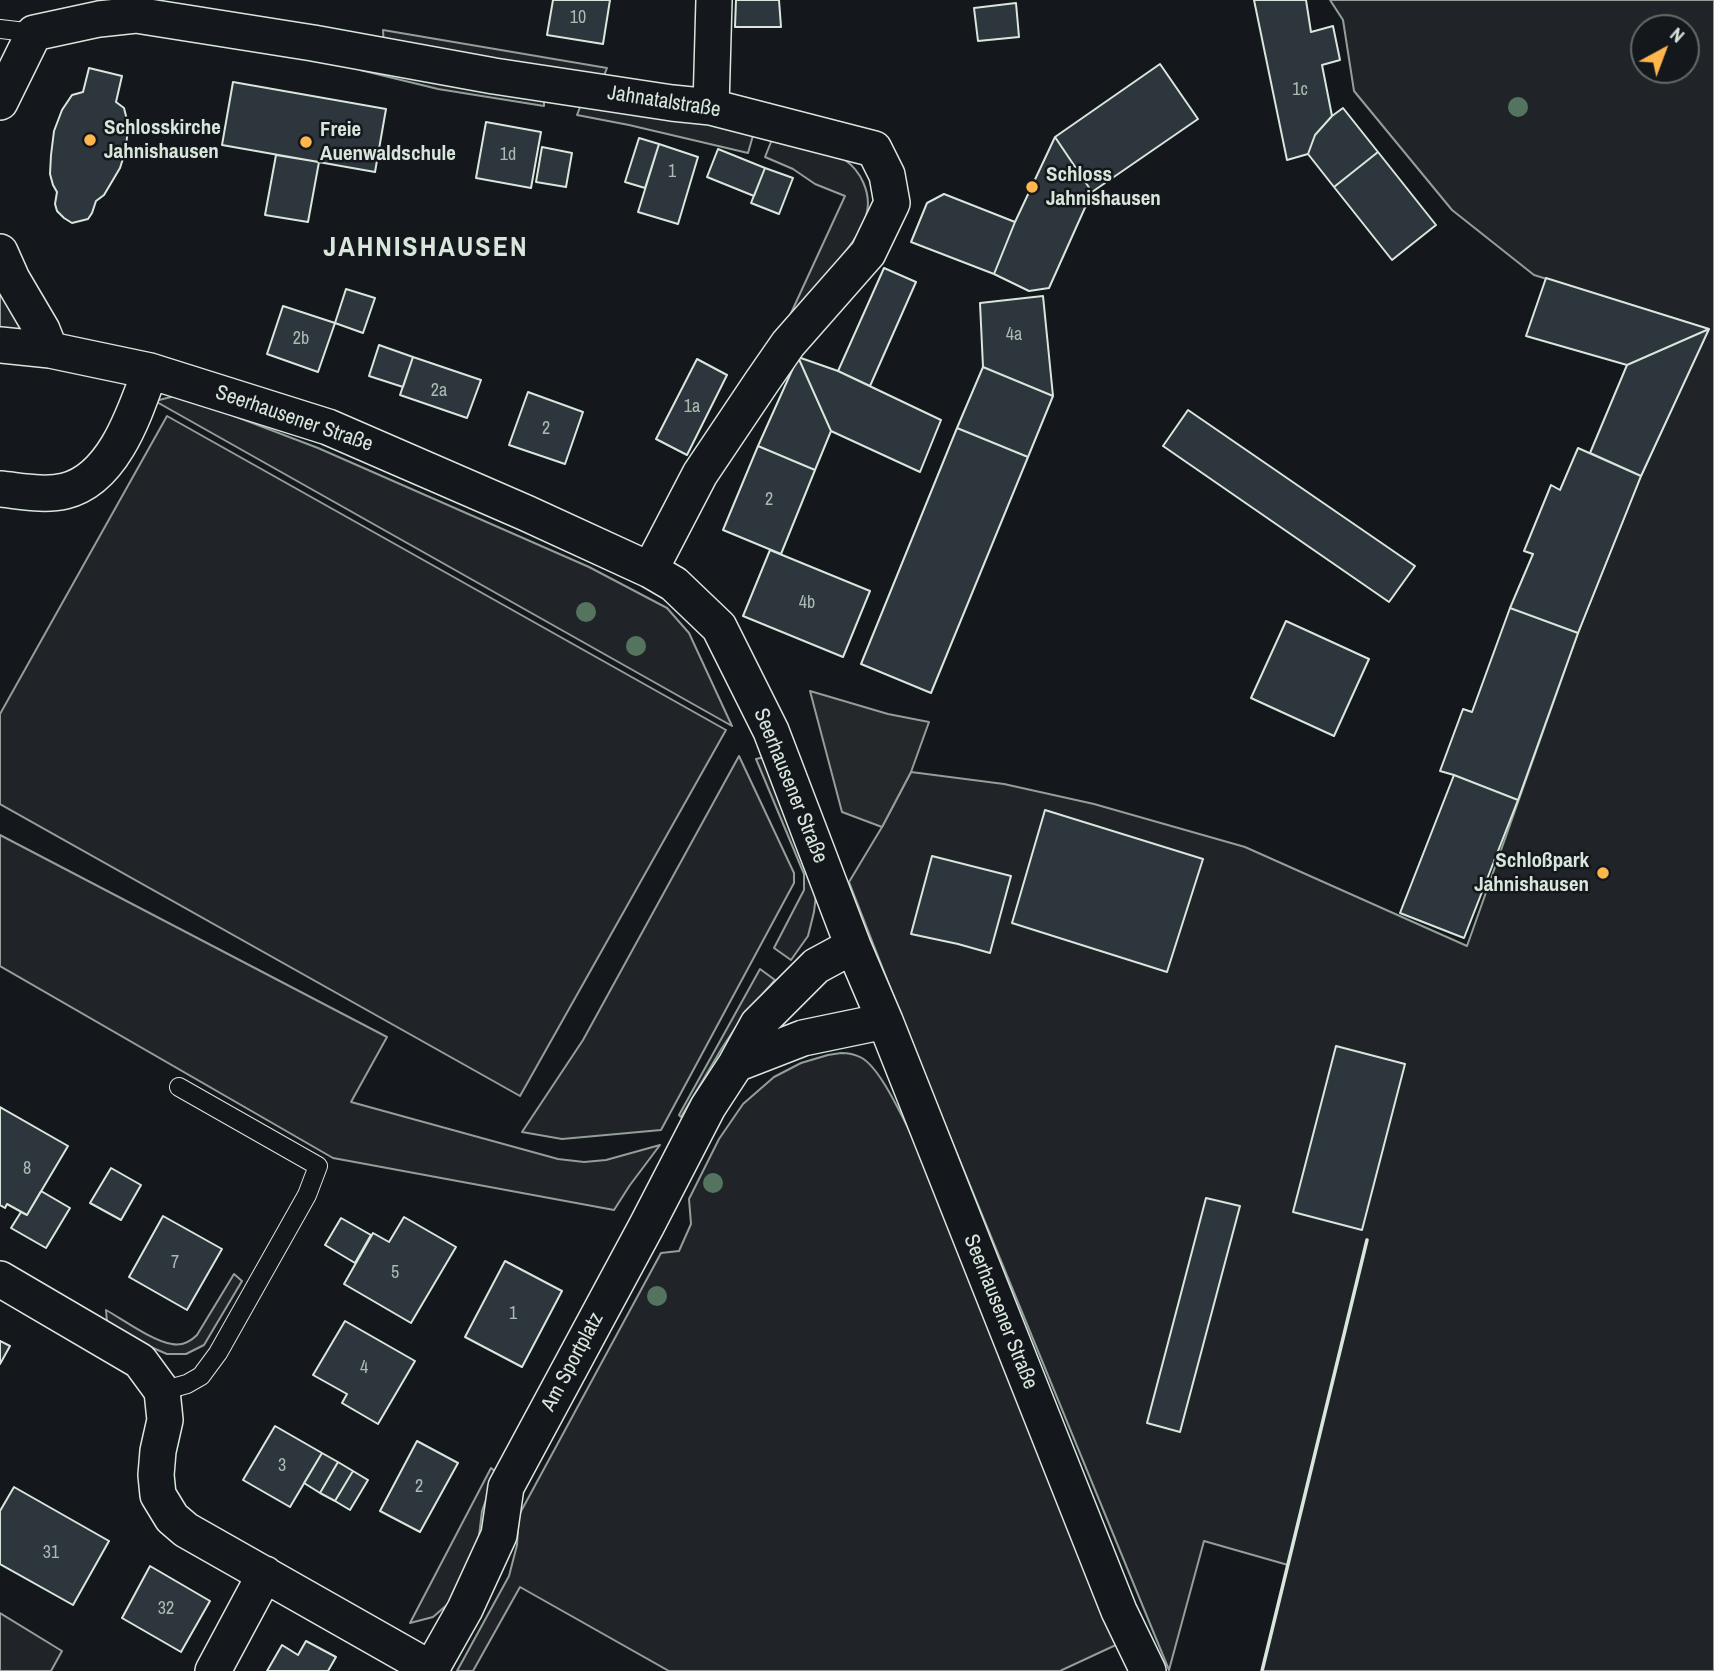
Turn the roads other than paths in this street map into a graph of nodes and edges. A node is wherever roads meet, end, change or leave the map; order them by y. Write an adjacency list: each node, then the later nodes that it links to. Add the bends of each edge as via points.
1 (715, 0): 5 (street)
2 (0, 29): 3 (lane)
3 (34, 33): 4 (street); 5 (street, Jahnatalstraße, via 136,15 494,76)
4 (0, 102)
5 (711, 107): 11 (street, Jahnatalstraße, via 874,149 887,175 892,203 868,253 788,344 700,474)
6 (0, 252): 8 (street)
7 (0, 345): 8 (street, Seerhausener Straße)
8 (50, 350): 9 (street, Seerhausener Straße)
9 (150, 371): 10 (street, via 113,455 85,482 51,493); 11 (street, Seerhausener Straße, via 328,427)
10 (0, 489)
11 (650, 569): 12 (street, Seerhausener Straße, via 674,584 719,628 771,731)
12 (853, 946): 13 (street, Seerhausener Straße); 14 (street, Am Sportplatz, via 816,966 796,985 758,1024)
13 (885, 1021): 14 (street, via 803,1038); 21 (street, Seerhausener Straße, via 1119,1611)
14 (736, 1064): 19 (street, Am Sportplatz, via 708,1107 506,1487 499,1535)
15 (179, 1087): 17 (lane, via 318,1166 307,1195 218,1353 201,1376)
16 (0, 1279): 17 (street, via 139,1362)
17 (162, 1391): 18 (street, Am Sportplatz, via 165,1420 158,1451 158,1495 186,1530)
18 (265, 1574): 19 (street, Am Sportplatz); 20 (street)
19 (431, 1670)
20 (213, 1671)
21 (1148, 1671)

